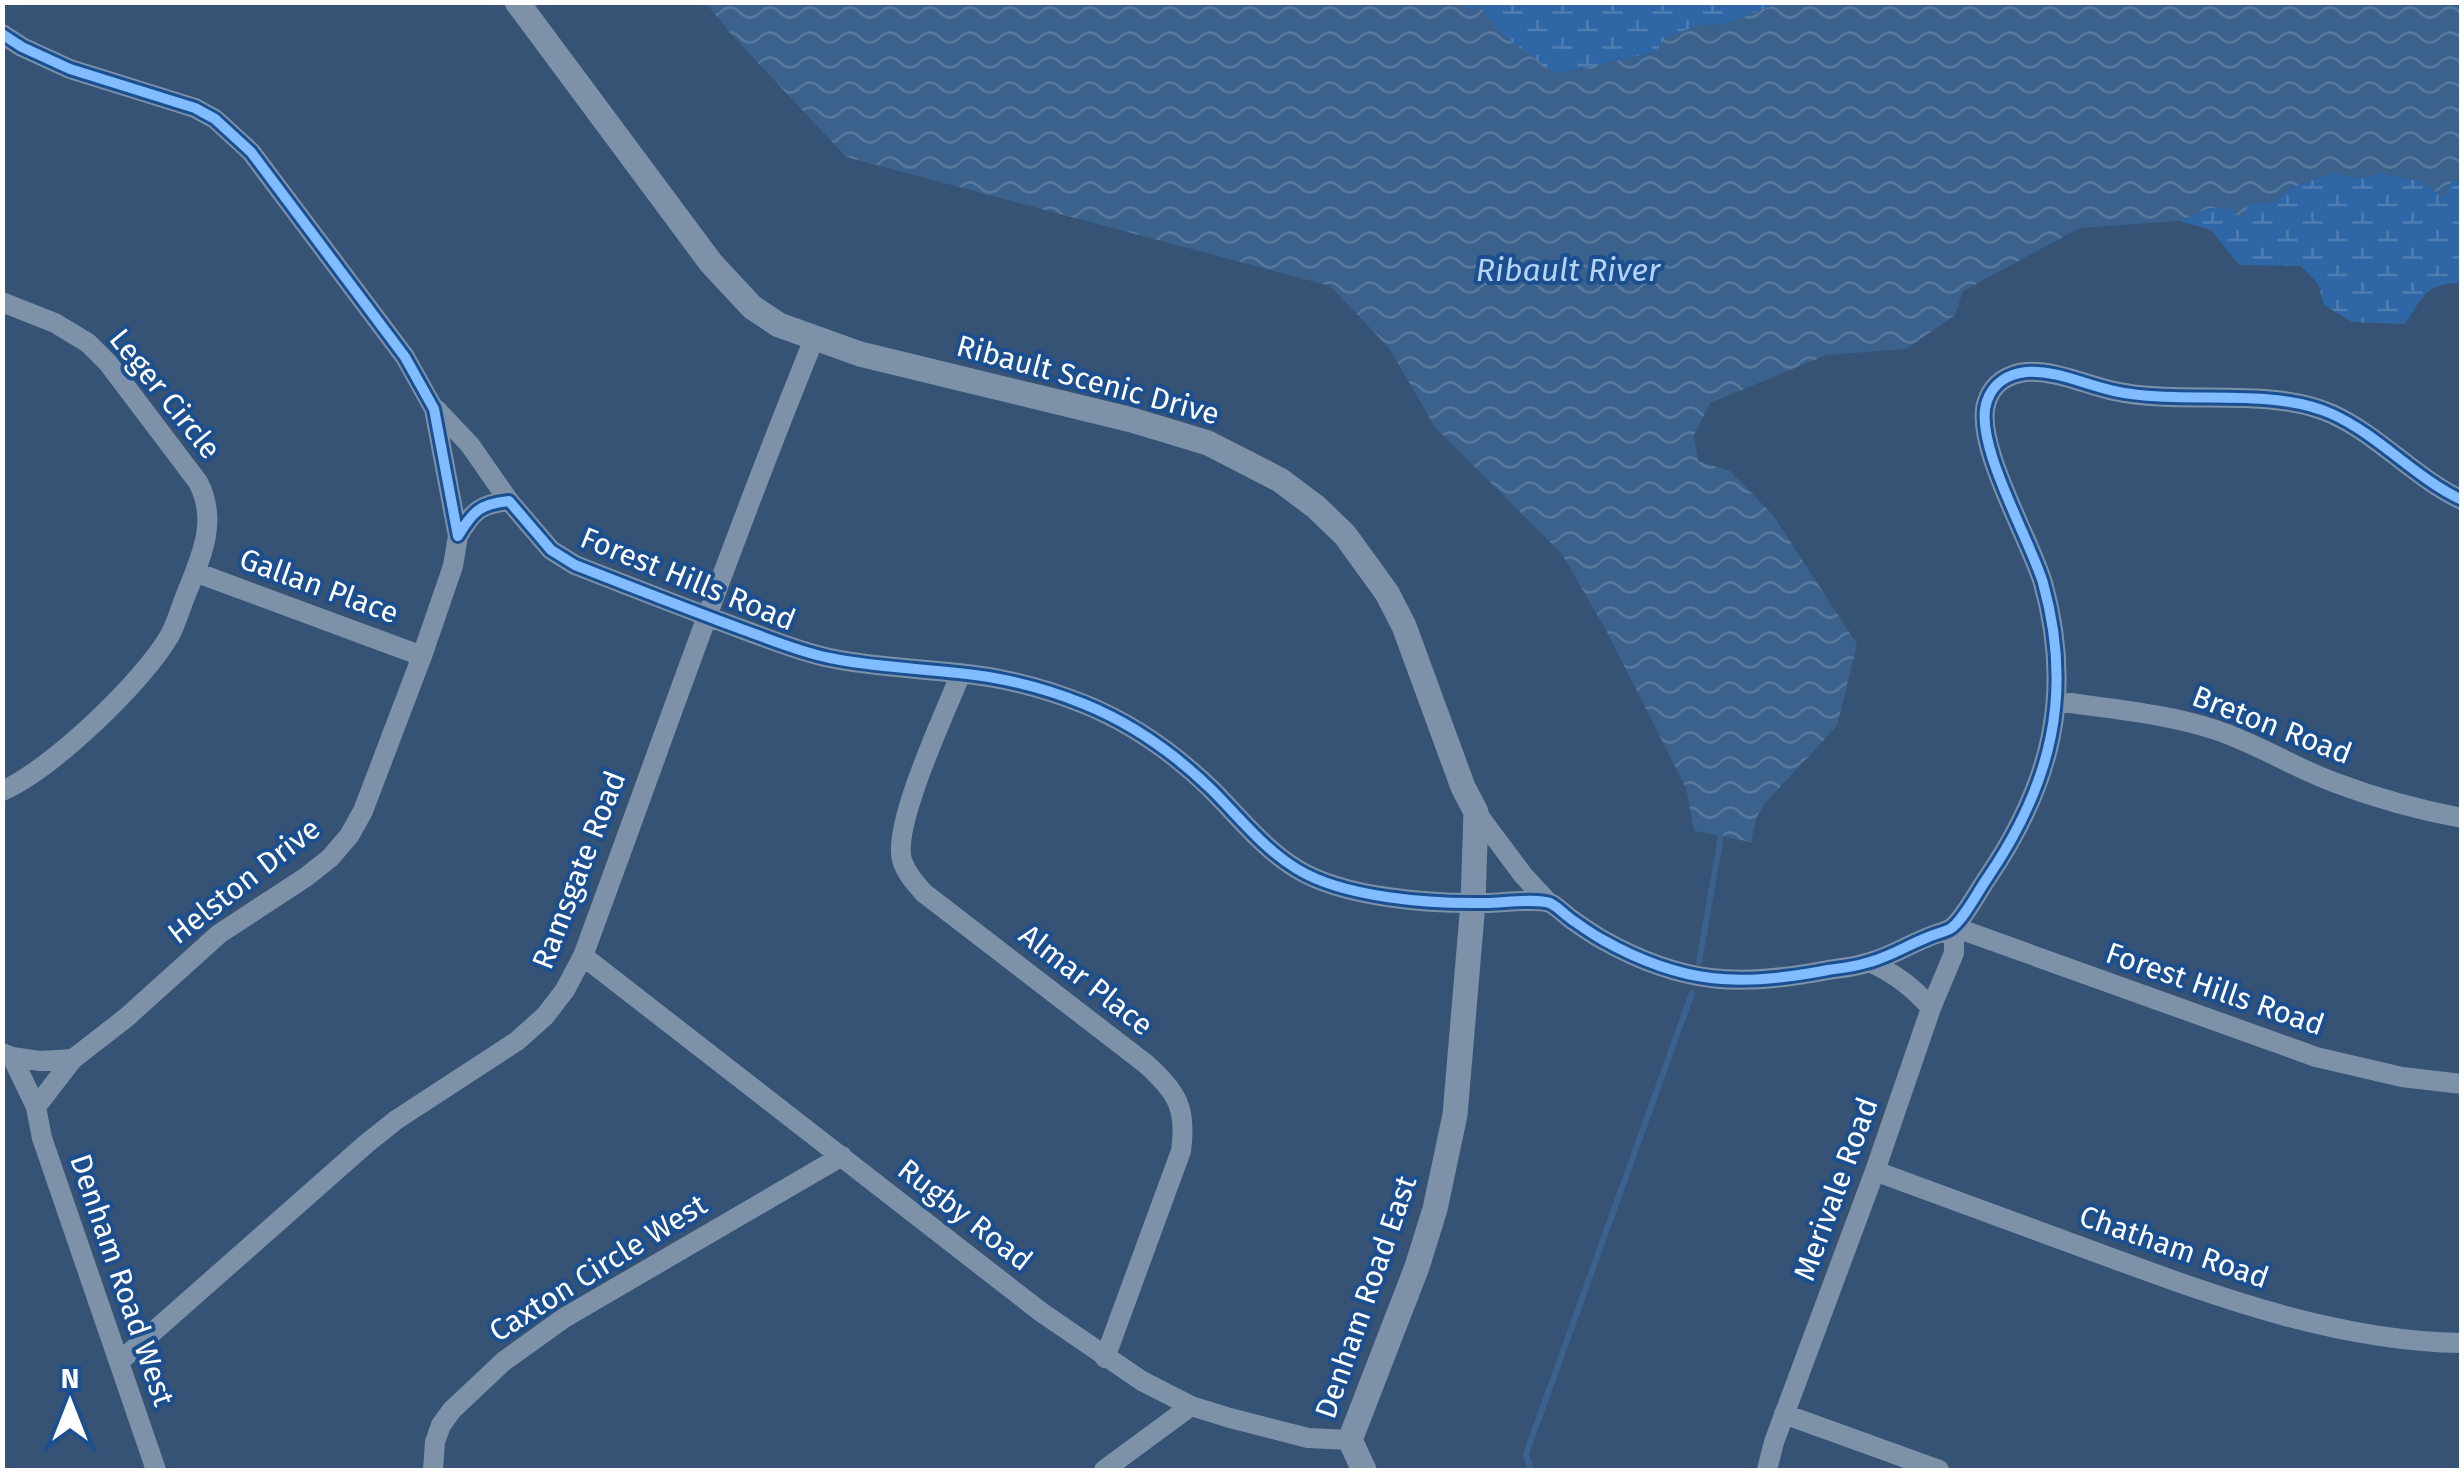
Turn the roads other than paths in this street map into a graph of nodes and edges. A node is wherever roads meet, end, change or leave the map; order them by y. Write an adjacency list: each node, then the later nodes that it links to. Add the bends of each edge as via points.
1 (517, 2): 4 (street, Ribault Scenic Drive, via 730,285 752,308)
2 (2, 34): 5 (street, via 70,69 195,108 233,134 405,358)
3 (2, 302): 9 (street, Leger Circle, via 88,343 198,482 209,525)
4 (814, 339): 10 (street, Ramsgate Road); 15 (street, Ribault Scenic Drive, via 1166,429 1280,480 1345,535 1387,594)
5 (433, 406): 7 (street, Forest Hills Road); 8 (street)
6 (2462, 500): 13 (street, via 2362,432 2313,408 2258,399 2144,396 2054,374 2015,374 1990,392 1984,424 2040,575 2056,652)
7 (509, 501): 8 (street, via 487,503); 10 (street, Forest Hills Road, via 550,550 575,565)
8 (458, 536): 11 (street, Helston Drive)
9 (195, 572): 11 (street, Gallan Place); 14 (street, Leger Circle, via 170,635 126,690 40,768)
10 (706, 616): 12 (street, Forest Hills Road, via 808,653); 20 (street, Ramsgate Road)
11 (422, 656): 24 (street, Helston Drive, via 363,811 330,858 219,934)
12 (961, 673): 18 (street, Forest Hills Road, via 1055,694 1128,725 1179,760 1274,853 1325,884); 30 (street, Almar Place, via 905,816 902,862 924,892 1146,1064 1166,1083 1182,1114 1182,1151)
13 (2057, 701): 16 (street, Breton Road, via 2214,730 2334,782); 19 (street, via 2043,768 2016,832)
14 (2, 791)
15 (1476, 812): 17 (street); 18 (street, Ribault Scenic Drive)
16 (2462, 818)
17 (1548, 902): 18 (street); 21 (street, via 1636,956 1714,980 1776,979)
18 (1472, 903): 34 (street, Denham Road East, via 1447,1158 1417,1267)
19 (1954, 927): 21 (street); 22 (street, Merivale Road, via 1954,953); 25 (street, Forest Hills Road, via 2316,1056)
20 (583, 956): 27 (street, Rugby Road); 31 (street, Ramsgate Road, via 545,1016 517,1041 366,1144)
21 (1870, 962): 22 (street, via 1900,978)
22 (1931, 1008): 28 (street, Merivale Road)
23 (7, 1055): 24 (street); 26 (street)
24 (73, 1060): 26 (street, Helston Drive)
25 (2462, 1084)
26 (36, 1107): 31 (street, Denham Road West)
27 (842, 1156): 30 (street, Rugby Road); 36 (street, Caxton Circle West, via 504,1360 452,1410 436,1442)
28 (1875, 1171): 29 (street, Chatham Road, via 2218,1298 2362,1332); 33 (street, Merivale Road)
29 (2462, 1343)
30 (1106, 1358): 32 (street, Rugby Road)
31 (119, 1362): 35 (street, Denham Road West)
32 (1191, 1406): 34 (street, Rugby Road, via 1308,1438); 37 (street)
33 (1784, 1414): 39 (street, Merivale Road); 40 (street)
34 (1350, 1440): 38 (street, Denham Road East)
35 (156, 1470)
36 (433, 1470)
37 (1104, 1470)
38 (1364, 1470)
39 (1768, 1470)
40 (1940, 1470)

